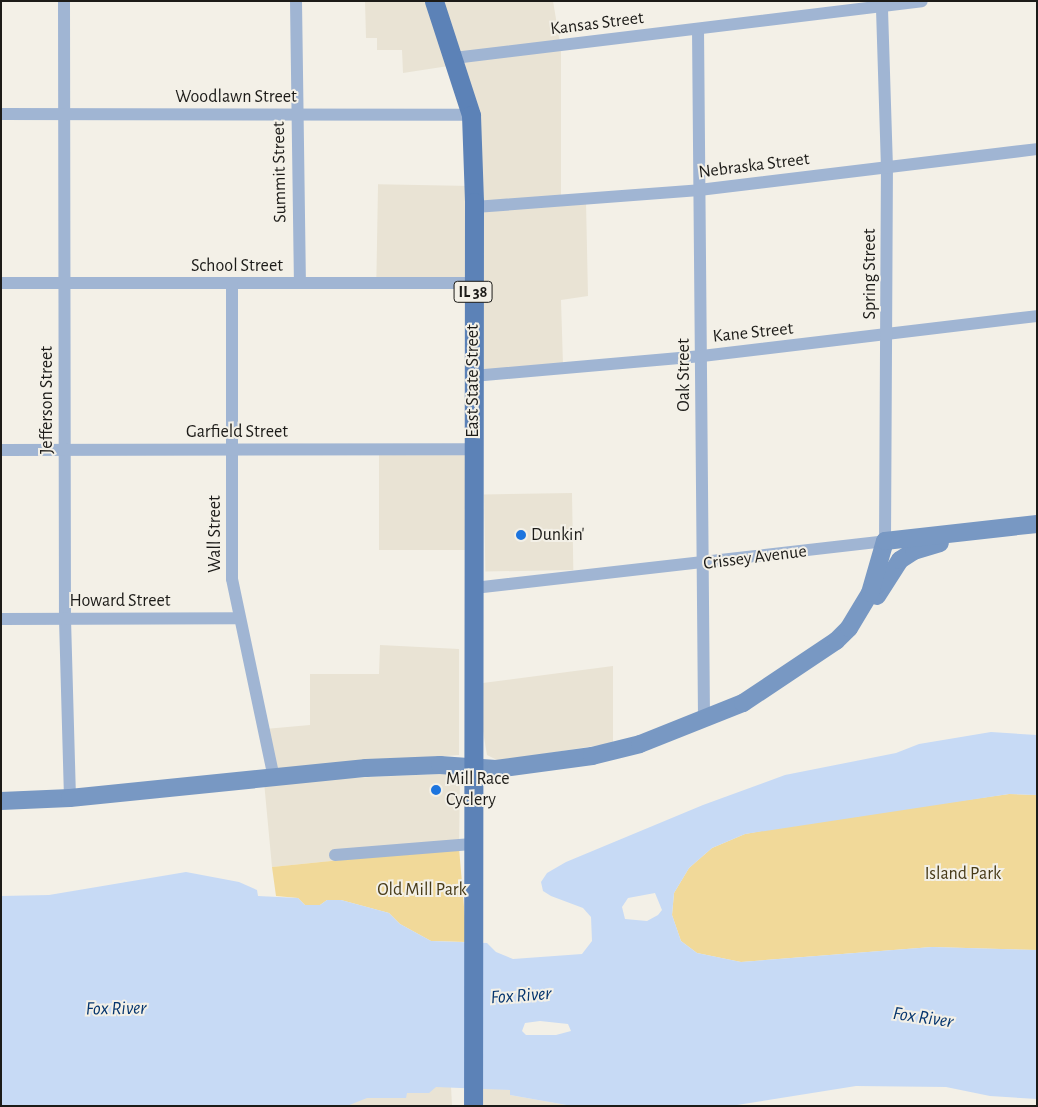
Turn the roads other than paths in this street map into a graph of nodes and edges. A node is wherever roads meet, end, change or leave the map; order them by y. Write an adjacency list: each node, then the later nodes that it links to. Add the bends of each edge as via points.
1 (64, 1): 10 (street, Jefferson Street)
2 (296, 1): 12 (street, Summit Street)
3 (434, 1): 8 (main road, East State Street / IL 38)
4 (922, 1): 6 (street, Kansas Street)
5 (858, 5): 6 (street, Kansas Street); 7 (street, Kansas Street)
6 (882, 6): 14 (street, Spring Street)
7 (698, 29): 8 (street, Kansas Street); 15 (street, Oak Street)
8 (454, 58): 11 (main road, East State Street / IL 38)
9 (1, 114): 10 (street, Woodlawn Street)
10 (65, 114): 12 (street, Woodlawn Street); 17 (street, Jefferson Street)
11 (471, 114): 12 (street, Woodlawn Street); 16 (main road, East State Street / IL 38)
12 (297, 115): 19 (street, Summit Street)
13 (1037, 148): 14 (street, Nebraska Street)
14 (887, 168): 15 (street, Nebraska Street); 23 (street, Spring Street)
15 (699, 190): 16 (street, Nebraska Street); 24 (street, Oak Street)
16 (475, 207): 20 (main road, East State Street / IL 38)
17 (65, 282): 18 (street, School Street); 21 (street, School Street); 29 (street, Jefferson Street)
18 (1, 283)
19 (300, 283): 20 (street, School Street); 21 (street, School Street)
20 (473, 283): 25 (main road, East State Street / IL 38)
21 (232, 284): 26 (street, Wall Street)
22 (1037, 316): 23 (street, Kane Street)
23 (887, 335): 24 (street, Kane Street); 32 (street, Spring Street)
24 (702, 356): 25 (street, Kane Street); 33 (street, Oak Street)
25 (472, 376): 27 (main road, East State Street / IL 38)
26 (232, 449): 27 (street, Garfield Street); 29 (street, Garfield Street); 35 (street, Wall Street, via 232,579)
27 (473, 449): 34 (main road, East State Street / IL 38)
28 (1, 450): 29 (street, Garfield Street)
29 (65, 450): 37 (street, Jefferson Street)
30 (1037, 524): 31 (main road, Crissey Avenue)
31 (999, 529): 32 (main road, Crissey Avenue); 38 (main road, via 914,551 891,571 872,606)
32 (885, 541): 33 (street, Crissey Avenue); 38 (main road, via 870,593)
33 (702, 564): 34 (street, Crissey Avenue); 39 (street, Oak Street)
34 (474, 588): 40 (main road, East State Street / IL 38)
35 (239, 618): 37 (street, Howard Street); 41 (street, Wall Street)
36 (1, 619): 37 (street, Howard Street)
37 (65, 619): 42 (street, Jefferson Street)
38 (849, 628): 39 (main road, via 836,641 770,687)
39 (704, 721): 40 (main road, via 640,744 592,756 496,769)
40 (472, 766): 41 (main road, via 366,768); 44 (main road, IL 38)
41 (274, 779): 42 (main road)
42 (70, 798): 43 (main road)
43 (1, 801)
44 (472, 844): 45 (street); 46 (main road, IL 38)
45 (335, 855)
46 (473, 1106)

